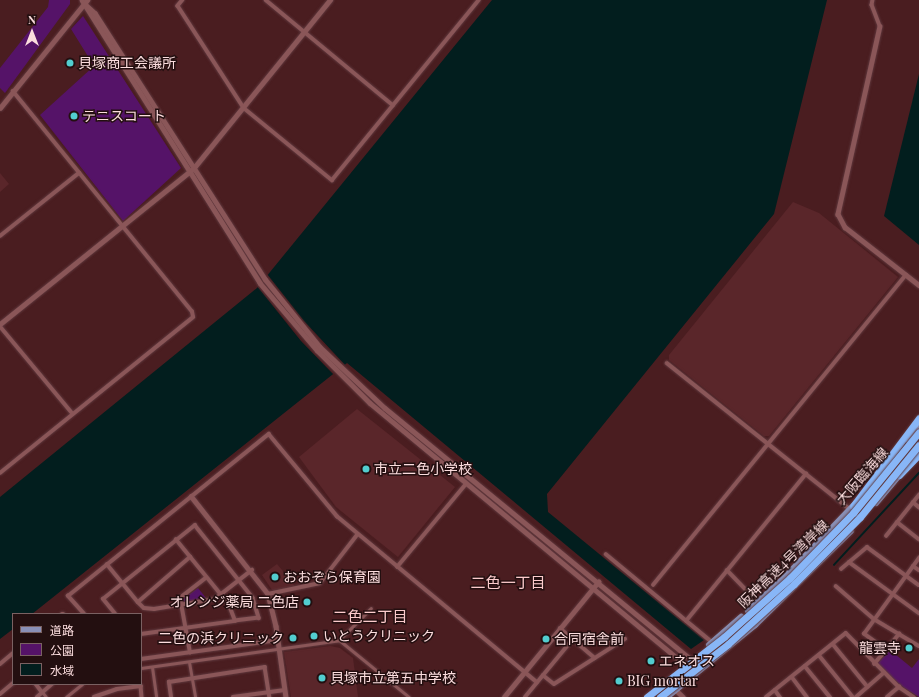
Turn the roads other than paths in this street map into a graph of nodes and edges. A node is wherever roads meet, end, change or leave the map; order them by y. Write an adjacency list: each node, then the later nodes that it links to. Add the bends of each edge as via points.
1 (92, 0): 7 (street)
2 (183, 0): 13 (street, via 178,6)
3 (266, 0): 9 (street)
4 (330, 0): 9 (street)
5 (479, 0): 11 (street)
6 (873, 0): 8 (street, via 872,5)
7 (85, 1): 10 (street); 14 (street, via 95,13)
8 (880, 26): 18 (street, via 838,214 845,226)
9 (305, 32): 11 (street); 13 (street)
10 (13, 92): 12 (street); 15 (street)
11 (393, 105): 13 (street, via 332,180)
12 (0, 108)
13 (244, 108): 14 (street)
14 (191, 170): 16 (street); 22 (street, via 264,278); 22 (street, via 260,283 295,326)
15 (79, 173): 16 (street); 17 (street)
16 (122, 225): 20 (street); 23 (street, via 192,312 193,317)
17 (0, 236)
18 (906, 275): 19 (street); 27 (street)
19 (919, 285)
20 (0, 325): 23 (street)
21 (666, 363): 27 (street)
22 (340, 371): 34 (street, via 370,403); 59 (street)
23 (73, 414): 31 (street)
24 (919, 418): 39 (highway)
25 (919, 426): 39 (main road, 大阪臨海線)
26 (919, 432): 143 (highway, 阪神高速4号湾岸線, bridge, via 853,513 790,578 724,637)
27 (768, 443): 32 (street); 61 (street)
28 (919, 445): 144 (highway, 阪神高速4号湾岸線, bridge, via 860,517 794,584 728,644)
29 (919, 451): 33 (main road, 大阪臨海線)
30 (919, 454): 33 (highway)
31 (0, 473)
32 (806, 474): 39 (street); 54 (street)
33 (899, 476): 106 (main road, 大阪臨海線, via 810,573 755,625)
34 (466, 484): 51 (street); 64 (street)
35 (919, 495): 37 (street)
36 (191, 496): 41 (street, via 269,434 337,516); 49 (street); 53 (street)
37 (913, 502): 38 (street); 40 (street)
38 (919, 507)
39 (852, 508): 69 (main road, 大阪臨海線)
40 (897, 522): 42 (street); 43 (street)
41 (357, 535): 51 (street); 65 (street, via 320,583)
42 (886, 536)
43 (919, 539)
44 (176, 540): 46 (street); 58 (street, via 195,525); 60 (street)
45 (606, 554): 77 (street)
46 (190, 558): 57 (street); 68 (street)
47 (919, 558): 50 (street)
48 (849, 562): 52 (street); 56 (street, via 867,547); 66 (street)
49 (107, 564): 60 (street); 72 (street, via 68,596)
50 (913, 566): 55 (street); 56 (street)
51 (397, 567): 107 (street)
52 (841, 569)
53 (252, 570): 58 (street); 65 (street)
54 (727, 570): 69 (street); 77 (street)
55 (919, 570)
56 (906, 576): 62 (street); 66 (street)
57 (206, 578): 67 (street); 70 (street, via 180,598)
58 (240, 581): 67 (street); 76 (street, via 253,598 258,618)
59 (598, 582): 64 (street); 97 (street)
60 (122, 583): 68 (street); 73 (street, via 103,599)
61 (653, 585)
62 (919, 585)
63 (836, 586): 75 (street)
64 (593, 587): 78 (street); 101 (street)
65 (268, 594): 85 (street)
66 (892, 594): 74 (street); 75 (street)
67 (221, 595): 70 (street); 76 (street, via 229,605)
68 (138, 602): 70 (street, via 144,608 154,609)
69 (758, 602): 87 (main road, 大阪臨海線)
70 (182, 605): 79 (street)
71 (371, 608): 86 (street)
72 (83, 613)
73 (114, 613)
74 (919, 613)
75 (874, 619): 81 (street); 92 (street, via 864,634)
76 (235, 621): 79 (street)
77 (686, 621): 87 (street)
78 (560, 628): 83 (street); 107 (street)
79 (185, 629): 80 (street); 93 (street)
80 (142, 634)
81 (898, 634): 90 (street); 92 (street)
82 (606, 636): 88 (street)
83 (573, 639): 96 (street); 109 (street)
84 (625, 639): 88 (street)
85 (278, 640): 91 (street); 93 (street)
86 (339, 640): 91 (street); 139 (street)
87 (712, 642): 97 (main road, 大阪臨海線)
88 (616, 644): 96 (street)
89 (833, 644): 95 (street); 102 (street, via 846,633); 119 (street)
90 (919, 646)
91 (279, 648): 99 (street); 121 (street)
92 (886, 650): 102 (street)
93 (190, 653): 98 (street)
94 (12, 655): 100 (street)
95 (819, 655): 103 (street); 151 (street)
96 (595, 658): 109 (street, via 554,684)
97 (691, 659): 101 (main road, 大阪臨海線); 106 (street)
98 (142, 660)
99 (189, 662): 104 (street); 112 (street)
100 (0, 664)
101 (685, 664): 110 (street); 142 (main road, 大阪臨海線)
102 (874, 664): 108 (street)
103 (805, 666): 111 (street); 150 (street)
104 (152, 667): 105 (street); 133 (street)
105 (142, 668)
106 (702, 669): 110 (main road, 大阪臨海線)
107 (524, 672): 113 (street); 140 (street)
108 (884, 673): 119 (street); 120 (street)
109 (543, 675): 113 (street)
110 (696, 675): 122 (main road, 大阪臨海線)
111 (792, 677): 123 (street); 149 (street)
112 (192, 678): 125 (street, via 265,667); 134 (street, via 169,682); 135 (street)
113 (537, 682): 141 (street)
114 (12, 684): 127 (street)
115 (37, 685): 124 (street)
116 (51, 685): 124 (street)
117 (81, 685): 130 (street)
118 (141, 685): 131 (street, via 117,689); 132 (street)
119 (868, 687): 151 (street)
120 (899, 687): 126 (street); 154 (street)
121 (285, 690): 125 (street); 138 (street)
122 (676, 690): 145 (main road, 大阪臨海線); 146 (street)
123 (775, 690): 147 (street); 148 (street)
124 (42, 692): 128 (street); 129 (street)
125 (269, 692): 136 (street); 137 (street)
126 (892, 692): 152 (street); 153 (street)
127 (0, 694)
128 (36, 697)
129 (46, 697)
130 (66, 697)
131 (94, 697)
132 (142, 697)
133 (156, 697)
134 (171, 697)
135 (195, 697)
136 (233, 697)
137 (270, 697)
138 (286, 697)
139 (409, 697)
140 (504, 697)
141 (525, 697)
142 (641, 697)
143 (647, 697)
144 (660, 697)
145 (667, 697)
146 (683, 697)
147 (766, 697)
148 (780, 697)
149 (807, 697)
150 (830, 697)
151 (854, 697)
152 (887, 697)
153 (896, 697)
154 (914, 697)

